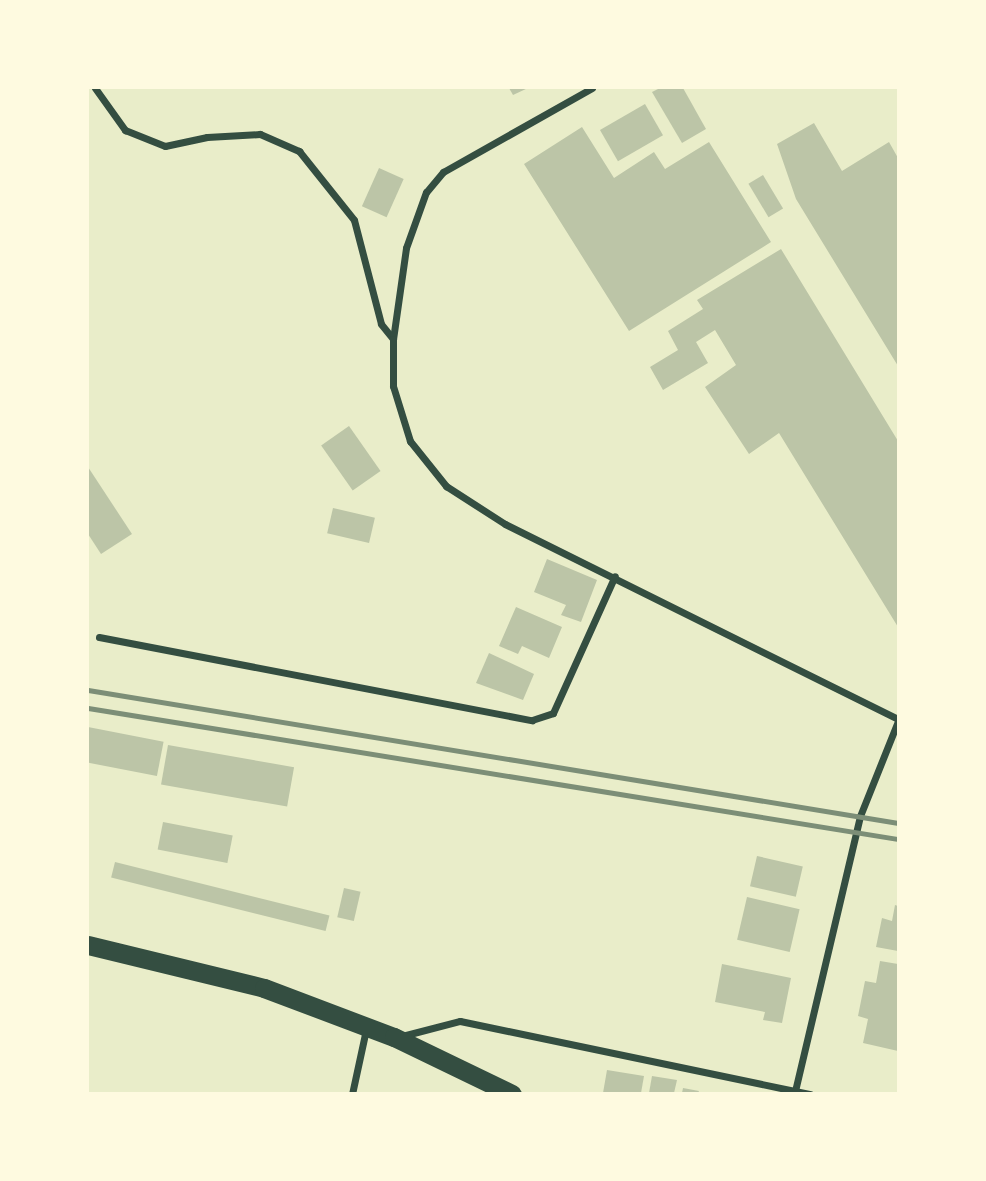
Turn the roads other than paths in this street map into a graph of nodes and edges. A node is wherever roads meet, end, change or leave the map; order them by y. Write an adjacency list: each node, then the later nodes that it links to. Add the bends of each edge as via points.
1 (95, 88): 3 (street, via 125,130 165,146 207,137 261,134 299,151 354,220 381,324)
2 (592, 88): 3 (street, via 443,172 426,192 406,248)
3 (393, 339): 4 (street, via 393,386 410,441 446,486 505,524)
4 (615, 576): 5 (street, via 553,713 532,720); 6 (street)
5 (99, 637)
6 (898, 720): 10 (street, via 860,816)
7 (88, 945): 8 (highway, via 264,989)
8 (366, 1028): 9 (highway); 11 (street)
9 (394, 1037): 10 (street, via 460,1021); 12 (highway)
10 (795, 1091): 13 (street)
11 (352, 1094)
12 (512, 1094)
13 (810, 1094)

